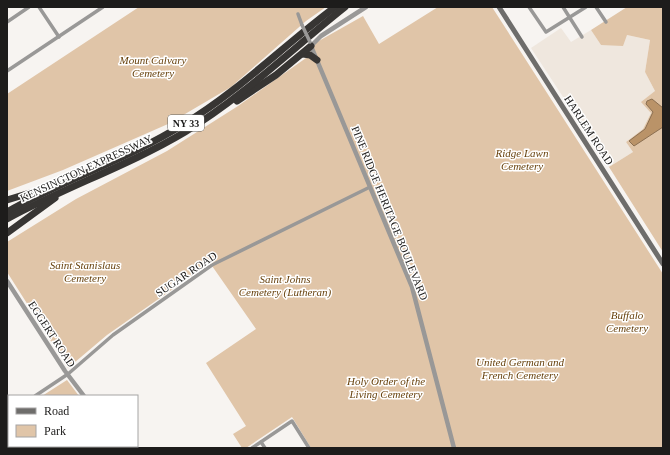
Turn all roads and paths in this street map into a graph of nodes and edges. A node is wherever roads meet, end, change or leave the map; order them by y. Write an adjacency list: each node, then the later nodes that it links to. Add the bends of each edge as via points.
1 (29, 7): 14 (street)
2 (39, 7): 16 (street)
3 (103, 7): 16 (street)
4 (335, 7): 23 (highway, KENSINGTON EXPRESSWAY / NY 33, via 202,114 154,142)
5 (345, 7): 22 (highway, KENSINGTON EXPRESSWAY / NY 33)
6 (366, 7): 18 (street)
7 (499, 7): 30 (main road, HARLEM ROAD)
8 (529, 7): 13 (street, via 546,32)
9 (563, 7): 13 (street)
10 (586, 7): 13 (street)
11 (596, 7): 15 (street)
12 (298, 14): 18 (street, PINE RIDGE HERITAGE BOULEVARD, bridge)
13 (570, 18): 17 (street)
14 (7, 22)
15 (606, 22)
16 (58, 37): 21 (street)
17 (582, 37)
18 (311, 44): 19 (highway); 20 (street, PINE RIDGE HERITAGE BOULEVARD)
19 (303, 54): 20 (highway); 22 (highway, via 242,99)
20 (317, 60): 25 (street, PINE RIDGE HERITAGE BOULEVARD)
21 (7, 71)
22 (217, 111): 24 (highway, KENSINGTON EXPRESSWAY / NY 33, via 166,142)
23 (65, 183): 26 (highway); 27 (highway, KENSINGTON EXPRESSWAY / NY 33)
24 (72, 186): 28 (highway, KENSINGTON EXPRESSWAY / NY 33); 29 (highway)
25 (370, 187): 32 (street, SUGAR ROAD, via 212,265 113,335); 39 (street, PINE RIDGE HERITAGE BOULEVARD, via 416,301)
26 (7, 200)
27 (7, 212)
28 (7, 219)
29 (7, 233)
30 (663, 264)
31 (7, 281): 32 (street, EGGERT ROAD)
32 (68, 374): 33 (street, SUGAR ROAD); 34 (street, EGGERT ROAD)
33 (36, 395)
34 (83, 395)
35 (261, 442): 36 (street); 37 (street); 38 (street, via 292,421)
36 (252, 448)
37 (265, 448)
38 (309, 448)
39 (454, 448)

